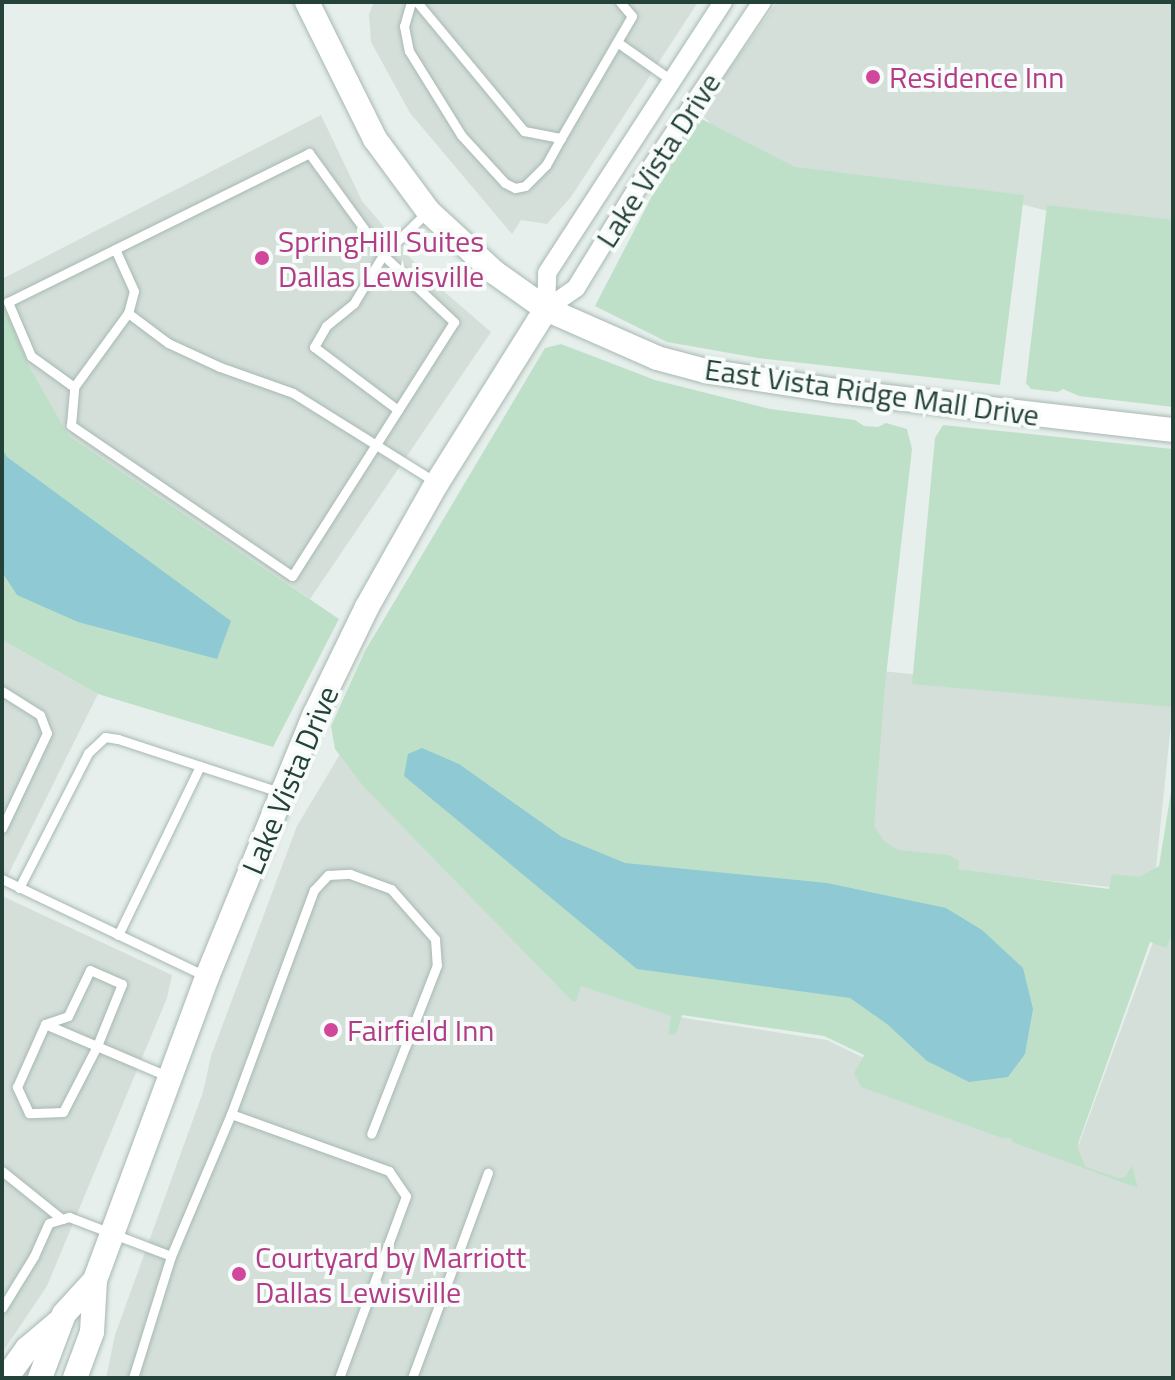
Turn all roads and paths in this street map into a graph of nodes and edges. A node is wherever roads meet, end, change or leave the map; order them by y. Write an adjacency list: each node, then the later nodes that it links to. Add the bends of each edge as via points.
1 (307, 2): 10 (street, East Vista Ridge Mall Drive, via 375,139)
2 (411, 2): 9 (lane, via 404,26 409,51 461,135 505,183 525,186 546,165)
3 (417, 2): 9 (lane, via 524,131)
4 (620, 2): 7 (lane, via 632,16)
5 (723, 2): 8 (street, Lake Vista Drive)
6 (762, 2): 13 (street, Lake Vista Drive, via 576,288)
7 (617, 42): 8 (lane); 9 (lane)
8 (671, 80): 13 (street, Lake Vista Drive, via 547,273)
9 (561, 138)
10 (428, 211): 12 (lane); 13 (street, East Vista Ridge Mall Drive, via 494,272)
11 (115, 249): 12 (lane, via 309,153); 14 (lane, via 134,291); 15 (lane, via 8,302 31,356)
12 (383, 255): 16 (lane, via 454,322); 16 (lane, via 354,303 326,326 314,347)
13 (546, 309): 17 (street, East Vista Ridge Mall Drive, via 657,358 706,371); 19 (street, Lake Vista Drive)
14 (128, 313): 15 (lane); 18 (lane, via 168,343 293,393)
15 (74, 387): 18 (lane, via 71,425 292,576)
16 (398, 410): 18 (lane)
17 (1173, 430)
18 (375, 446): 19 (lane)
19 (437, 483): 22 (street, Lake Vista Drive, via 367,607)
20 (2, 691): 23 (lane, via 40,715 47,733)
21 (200, 766): 22 (lane); 25 (lane, via 118,739 105,737 96,743); 26 (lane)
22 (282, 793): 27 (street, Lake Vista Drive)
23 (2, 828)
24 (2, 879): 25 (lane)
25 (19, 888): 26 (lane)
26 (118, 935): 27 (lane)
27 (207, 977): 30 (street, Lake Vista Drive)
28 (45, 1024): 29 (lane); 29 (lane, via 68,1016 90,970 122,984); 29 (lane, via 17,1087 29,1113 63,1112)
29 (97, 1046): 30 (lane)
30 (170, 1077): 36 (street, Lake Vista Drive)
31 (231, 1114): 32 (lane, via 314,890 328,875 350,874 391,889 435,939 437,965); 37 (lane); 45 (lane, via 389,1171 406,1196)
32 (371, 1134)
33 (2, 1171): 35 (lane)
34 (488, 1173): 46 (lane)
35 (62, 1219): 36 (lane, via 69,1217); 39 (lane, via 49,1223)
36 (112, 1235): 37 (lane); 38 (street, Lake Vista Drive)
37 (171, 1256): 44 (lane)
38 (95, 1280): 40 (street, Lake Vista Drive); 43 (street, Lake Vista Drive, via 92,1332)
39 (2, 1308)
40 (62, 1320): 41 (street, via 27,1349); 42 (street, Lake Vista Drive)
41 (6, 1378)
42 (40, 1378)
43 (75, 1378)
44 (133, 1378)
45 (339, 1378)
46 (412, 1378)

